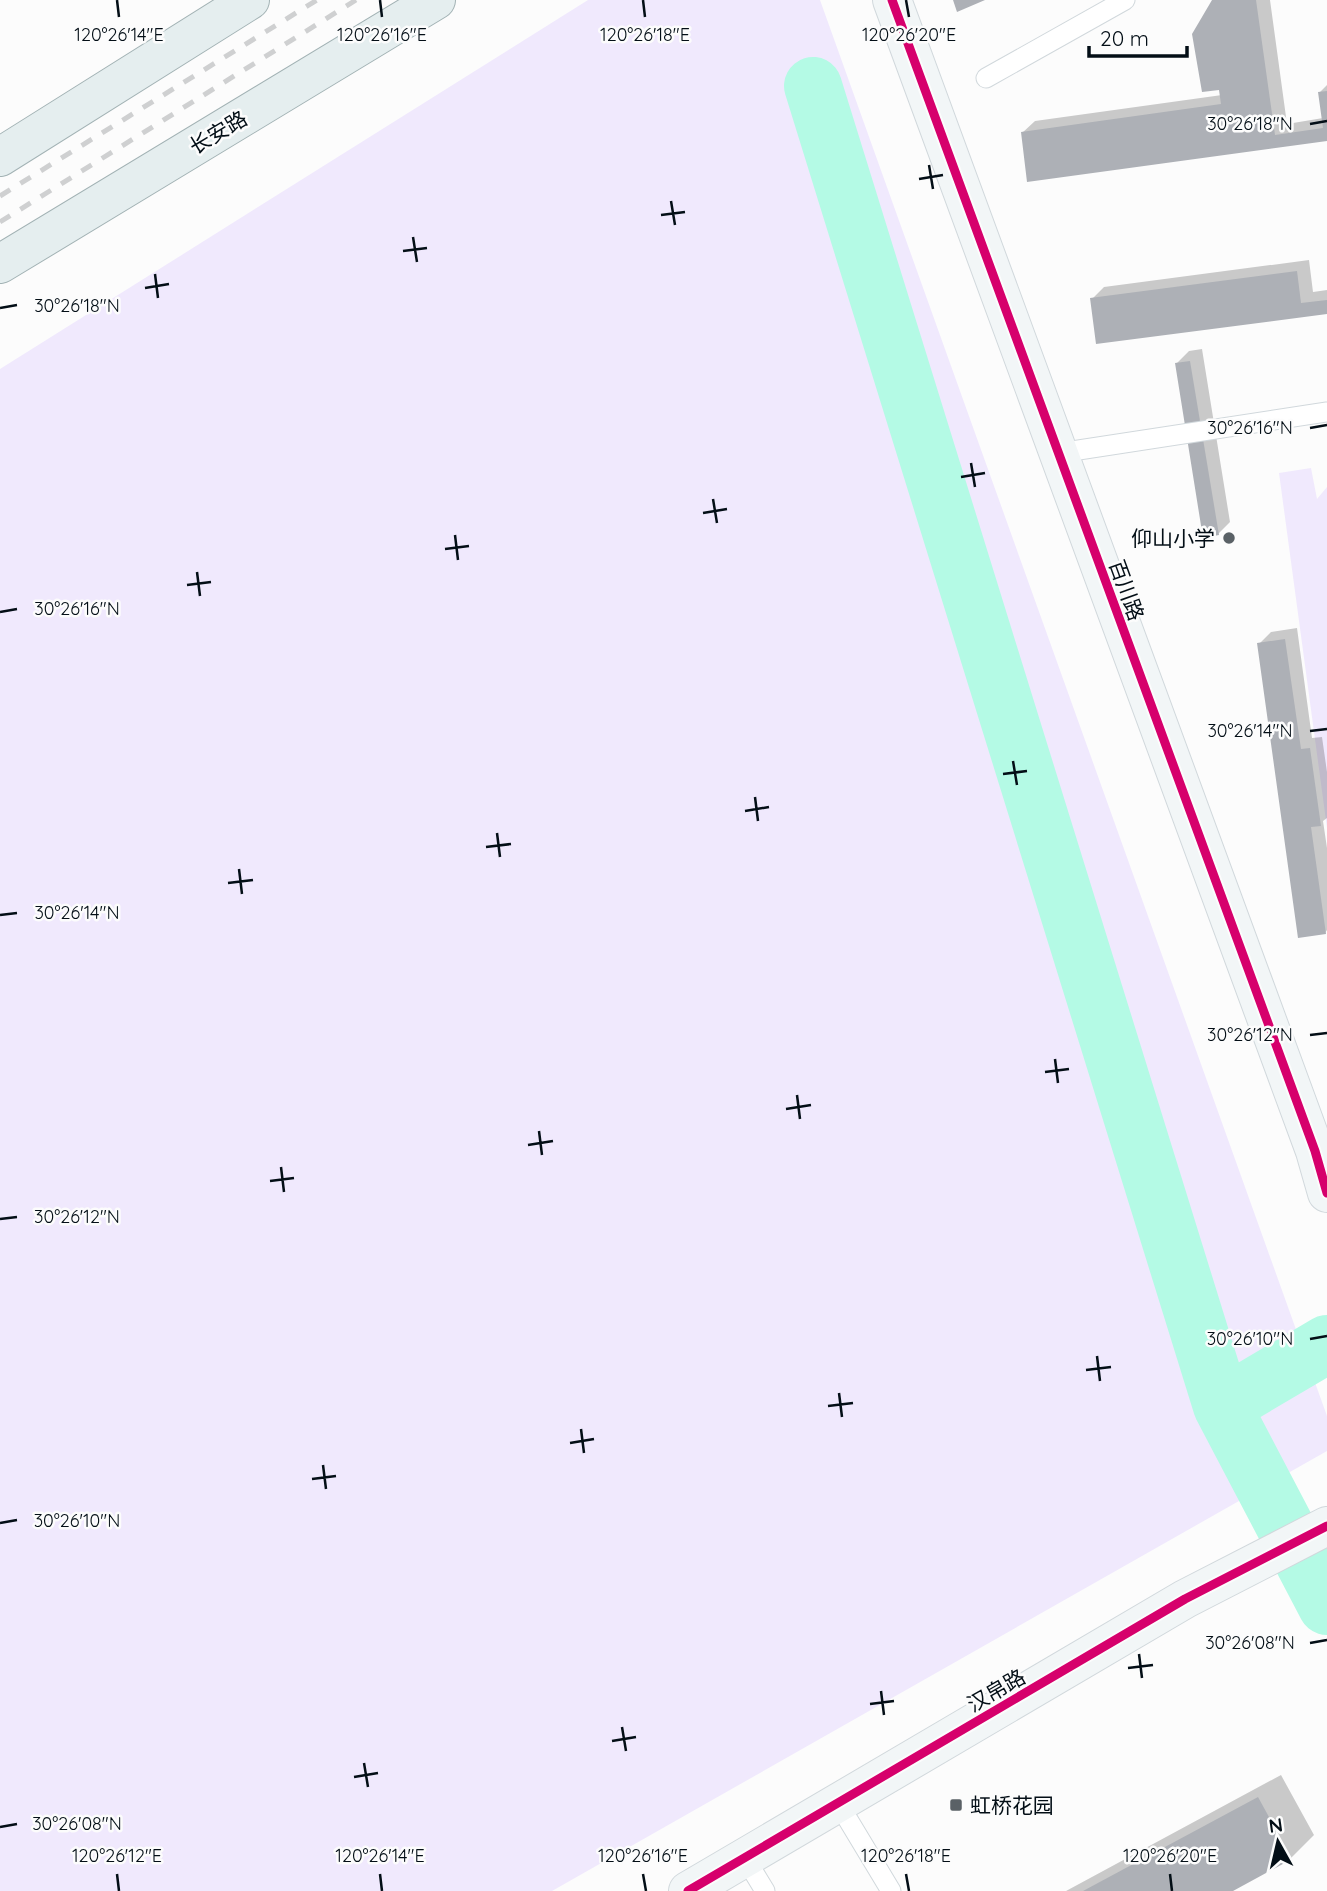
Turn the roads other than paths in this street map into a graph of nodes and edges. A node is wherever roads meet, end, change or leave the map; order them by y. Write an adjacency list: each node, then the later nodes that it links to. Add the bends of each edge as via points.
1 (250, 0): 6 (main road)
2 (436, 0): 7 (main road, 长安路)
3 (892, 0): 9 (street, 百川路)
4 (1125, 0): 5 (lane)
5 (986, 78)
6 (0, 157)
7 (0, 264)
8 (1327, 412): 9 (lane)
9 (1059, 453): 10 (street, 百川路)
10 (1327, 1193)
11 (1327, 1526): 12 (street, 汉帛路, via 1185,1599)
12 (838, 1803): 13 (street, 汉帛路); 16 (lane)
13 (745, 1858): 14 (street, 汉帛路); 15 (lane)
14 (688, 1891)
15 (765, 1891)
16 (891, 1891)

